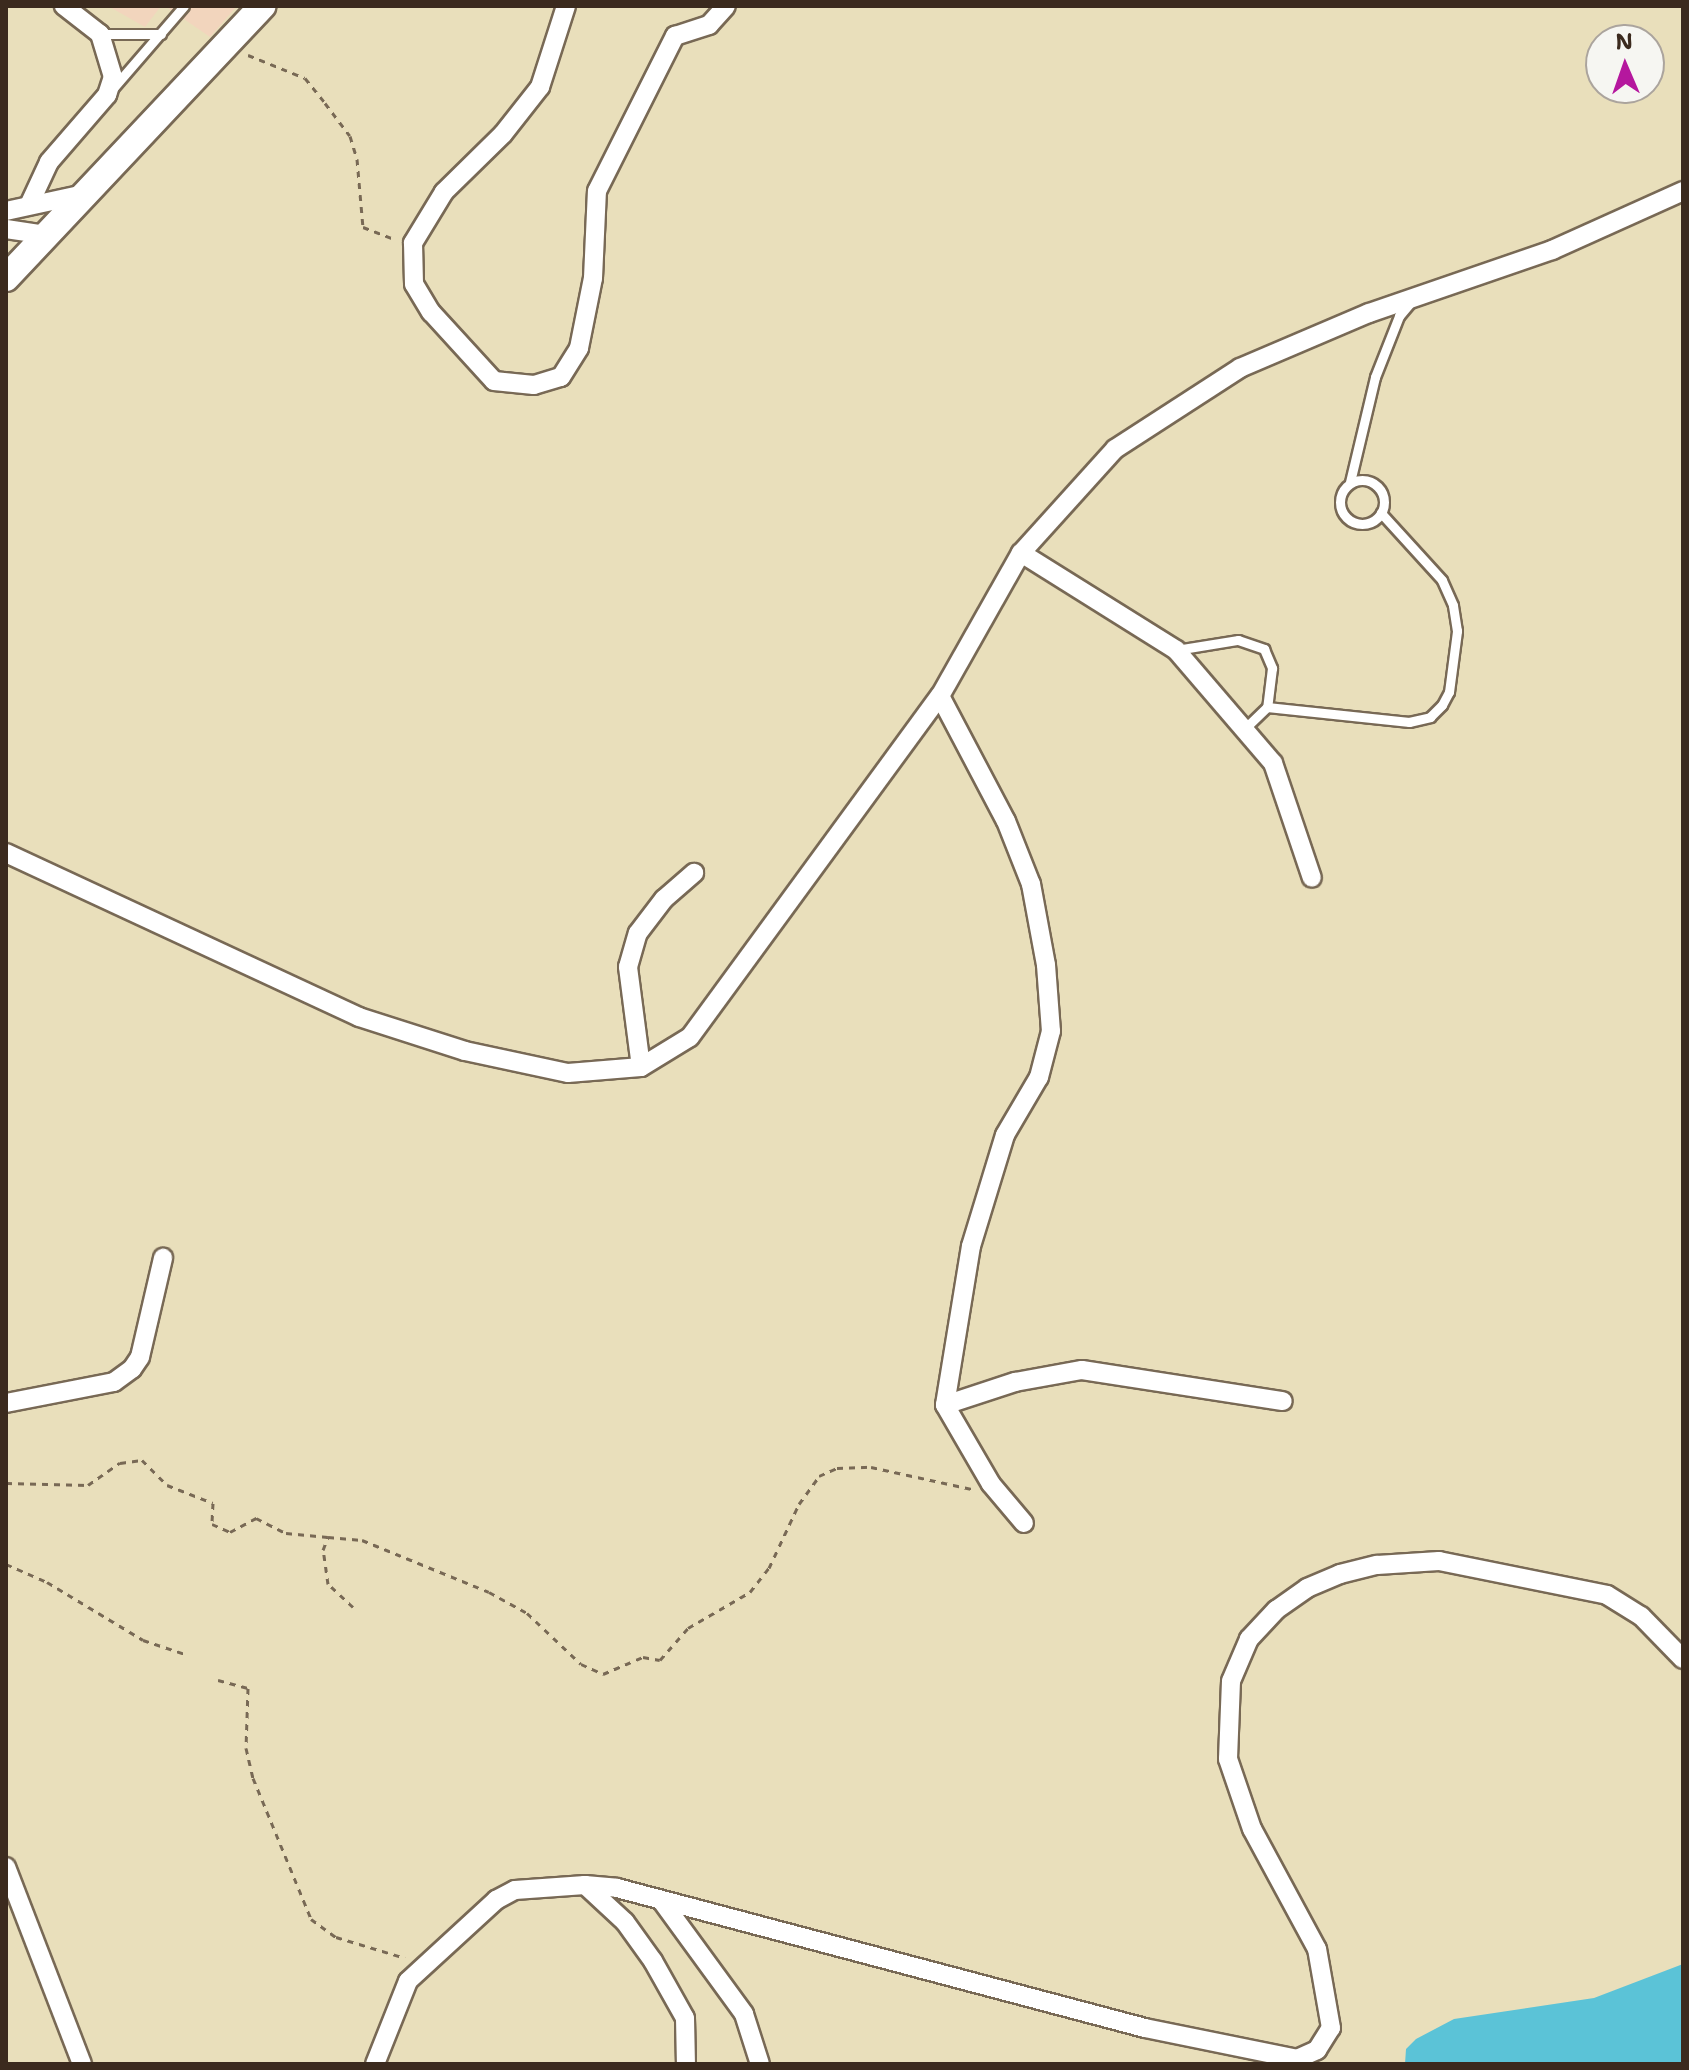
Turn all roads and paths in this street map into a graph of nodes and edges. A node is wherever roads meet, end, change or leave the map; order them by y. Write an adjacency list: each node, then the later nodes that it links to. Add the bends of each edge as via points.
1 (64, 6): 6 (street)
2 (184, 6): 7 (lane)
3 (262, 6): 8 (street)
4 (566, 6): 16 (street, via 540,87 503,134 444,192)
5 (726, 6): 16 (street, via 709,25 675,36 597,191 593,278 579,348 561,377 534,385 494,381 468,358 414,284)
6 (100, 34): 7 (lane); 9 (street, via 113,77)
7 (161, 34): 9 (lane)
8 (223, 47): 11 (street); 16 (path, via 305,78 350,136 363,227)
9 (107, 95): 12 (street, via 49,162)
10 (1683, 191): 18 (street, via 1577,240)
11 (84, 194): 12 (street); 15 (street)
12 (30, 203): 13 (street)
13 (6, 211)
14 (6, 229): 15 (street)
15 (46, 235): 17 (street)
16 (413, 243)
17 (6, 278)
18 (1411, 301): 19 (lane, via 1399,316 1375,377); 21 (street, via 1328,329 1203,388 1115,449)
19 (1350, 482): 20 (lane, via 1373,482 1384,502); 20 (lane, via 1339,502 1351,521 1362,524)
20 (1381, 513): 24 (lane, via 1442,580 1453,605 1457,631 1449,692 1442,705 1430,717 1409,722)
21 (1021, 553): 22 (street); 23 (street)
22 (1176, 650): 24 (lane, via 1238,640 1264,649 1272,668); 25 (street)
23 (940, 696): 29 (street, via 690,1037); 33 (street, via 1006,821 1031,884 1051,1031 1039,1077 1005,1135 971,1246)
24 (1267, 707): 25 (lane)
25 (1244, 729): 28 (street, via 1273,763)
26 (6, 853): 29 (street, via 359,1017 465,1051 568,1073)
27 (694, 873): 29 (street, via 664,899 638,933 628,967)
28 (1312, 878)
29 (641, 1067)
30 (163, 1258): 32 (street, via 140,1357 132,1369 114,1382)
31 (1283, 1401): 33 (street, via 1082,1370 1015,1382)
32 (6, 1403)
33 (945, 1405): 35 (street)
34 (6, 1483): 37 (path, via 88,1485 120,1463 142,1460 167,1485 213,1503 212,1524 230,1532 256,1518 286,1533)
35 (991, 1484): 36 (street); 37 (path, via 965,1490 871,1467 837,1468 819,1476 799,1504 769,1568 750,1592 688,1628 660,1660 643,1657 603,1674 581,1664 527,1613 489,1592 362,1540)
36 (1024, 1523)
37 (328, 1537): 39 (path, via 323,1550 328,1584)
38 (6, 1564): 40 (path, via 47,1582 143,1640)
39 (353, 1607)
40 (188, 1655)
41 (1683, 1659): 45 (street, via 1641,1616 1607,1595 1439,1561 1377,1565 1340,1574 1276,1610 1249,1639 1231,1681 1228,1759 1252,1829 1317,1949 1331,2028 1317,2050 1297,2059 1145,2028)
42 (218, 1680): 46 (path, via 248,1688 246,1748 253,1778 311,1919 336,1937)
43 (6, 1867): 47 (street)
44 (585, 1885): 45 (street); 46 (street, via 515,1890); 49 (street, via 625,1922 653,1961 685,2018)
45 (661, 1900): 50 (street, via 744,2014)
46 (424, 1962): 48 (street, via 408,1981)
47 (82, 2064)
48 (375, 2064)
49 (686, 2064)
50 (760, 2064)

